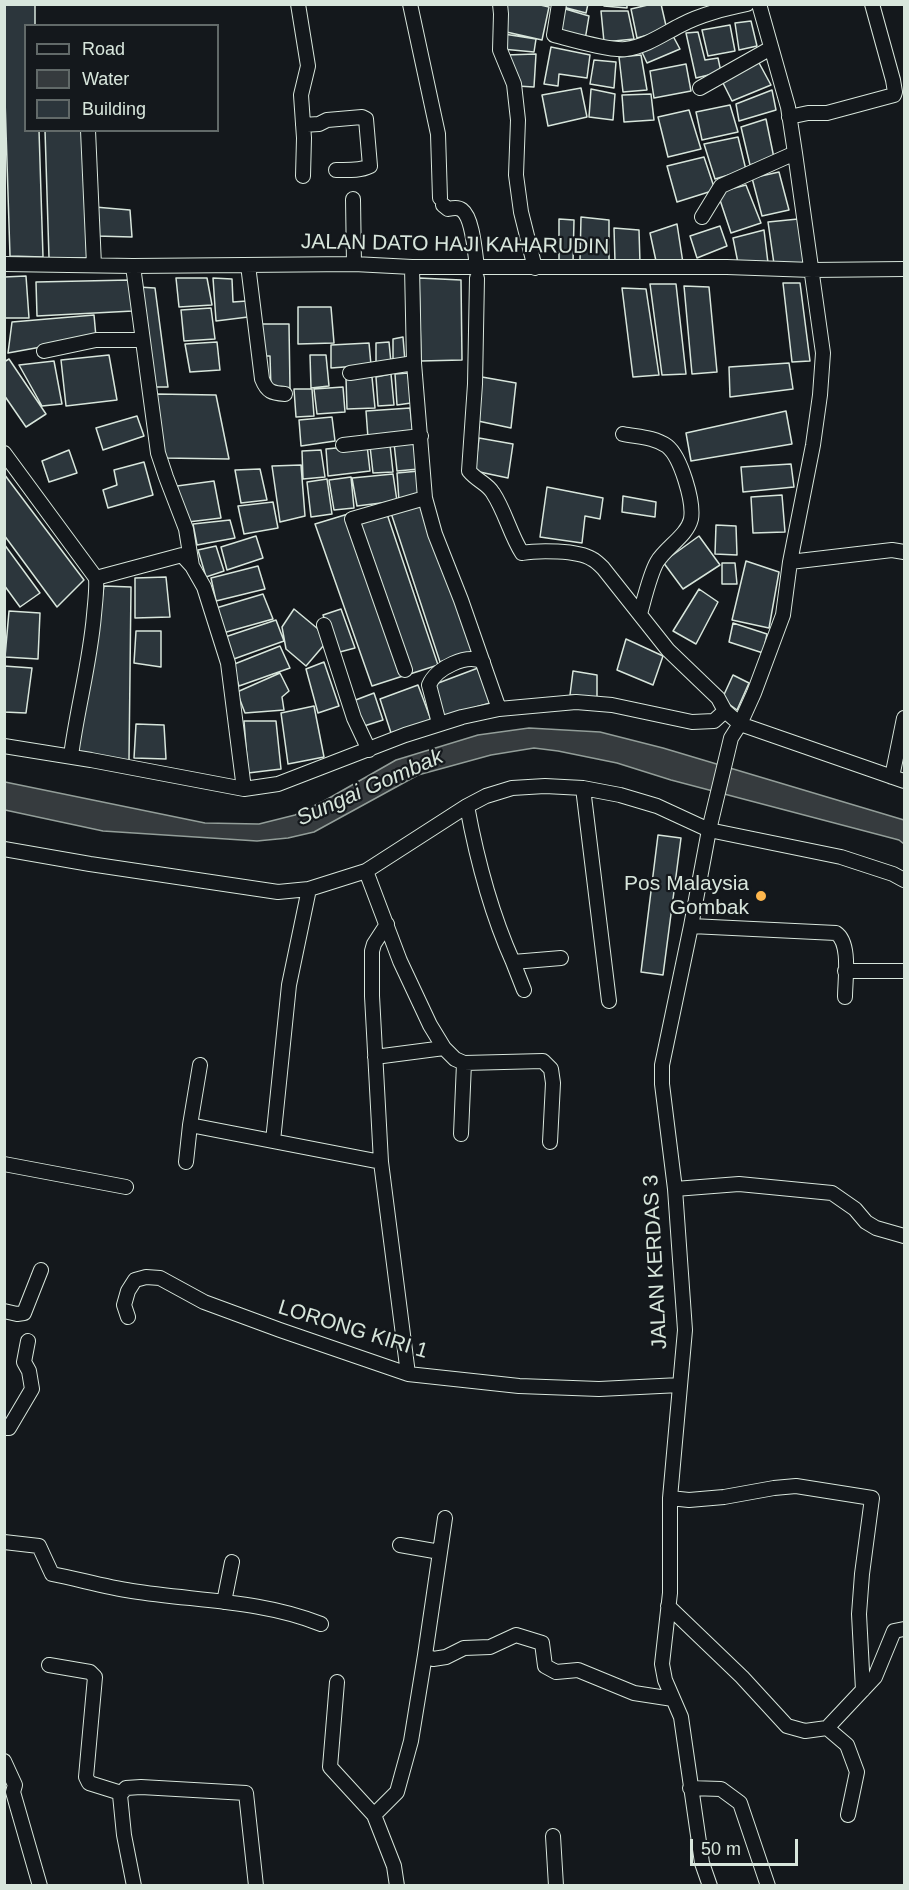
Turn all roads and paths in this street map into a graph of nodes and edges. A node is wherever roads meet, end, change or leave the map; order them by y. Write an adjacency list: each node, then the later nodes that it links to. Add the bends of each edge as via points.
1 (298, 4): 12 (street, via 308,66 301,95)
2 (410, 4): 28 (street, via 438,134 441,202 448,209 464,211)
3 (500, 4): 25 (street, via 500,50 514,84 518,120 516,175)
4 (559, 4): 5 (street, via 554,35 624,49 648,43 702,16)
5 (747, 4)
6 (759, 4): 8 (street, JALAN KERDAS 3)
7 (872, 4): 10 (street, via 895,92)
8 (771, 48): 9 (street); 11 (street, JALAN KERDAS 3)
9 (700, 88)
10 (899, 93): 11 (street, via 827,113)
11 (789, 117): 14 (street, JALAN KERDAS 3)
12 (303, 125): 15 (street, via 366,119 370,166); 16 (street)
13 (87, 132): 21 (street)
14 (795, 153): 18 (street, via 721,186); 27 (street, JALAN KERDAS 3)
15 (336, 170)
16 (303, 176)
17 (353, 199): 20 (street)
18 (702, 217)
19 (4, 264): 21 (street, JALAN DATO HAJI KAHARUDIN)
20 (354, 264): 22 (street, JALAN DATO HAJI KAHARUDIN); 24 (street, JALAN DATO HAJI KAHARUDIN)
21 (94, 265): 23 (street, JALAN DATO HAJI KAHARUDIN)
22 (248, 265): 23 (street, JALAN DATO HAJI KAHARUDIN); 33 (street, via 262,379 268,391)
23 (133, 266): 29 (street)
24 (412, 267): 28 (street, JALAN DATO HAJI KAHARUDIN); 31 (street)
25 (535, 268): 27 (street, JALAN DATO HAJI KAHARUDIN); 28 (street, JALAN DATO HAJI KAHARUDIN)
26 (904, 269): 27 (street, JALAN DATO HAJI KAHARUDIN)
27 (812, 270): 40 (street, JALAN KERDAS 3, via 822,353 820,395)
28 (477, 273): 43 (street, via 469,471 492,491 522,553 580,554 592,559)
29 (143, 340): 30 (street, via 96,340); 41 (street, via 158,453 186,529)
30 (44, 351)
31 (414, 363): 32 (street); 35 (street)
32 (350, 373)
33 (285, 394)
34 (623, 434): 43 (street, via 652,439 668,447 679,463 692,502 691,520 684,532 656,563)
35 (421, 436): 36 (street); 38 (street)
36 (344, 445)
37 (4, 453): 42 (street)
38 (425, 498): 45 (street); 46 (street, via 352,519)
39 (904, 552): 40 (street, via 892,550)
40 (790, 562): 51 (street, JALAN KERDAS 3, via 783,615)
41 (192, 566): 42 (street, via 182,555); 57 (street, via 204,587 228,663)
42 (96, 578): 54 (street, via 93,628)
43 (640, 614): 48 (street, via 668,650 718,698)
44 (324, 625): 53 (street, via 354,718)
45 (483, 662): 47 (street); 50 (street, via 477,658 460,661 431,680)
46 (405, 670)
47 (499, 709): 48 (street, via 576,702 692,722 714,721); 50 (street)
48 (725, 711): 51 (street)
49 (904, 718): 55 (street)
50 (439, 723): 53 (street)
51 (740, 724): 55 (street); 59 (street, JALAN KERDAS 3, via 731,738)
52 (4, 746): 54 (street)
53 (369, 750): 57 (street, via 278,784)
54 (71, 756): 57 (street)
55 (898, 779)
56 (583, 788): 58 (street, via 512,788); 59 (street, via 641,801); 72 (street)
57 (244, 789)
58 (467, 807): 61 (street); 67 (street, via 484,880)
59 (709, 830): 62 (street, via 841,857); 65 (street, JALAN KERDAS 3)
60 (6, 853): 63 (street, via 278,891)
61 (366, 871): 63 (street); 64 (street)
62 (904, 880)
63 (309, 889): 79 (street, via 289,985)
64 (387, 924): 73 (street, via 413,990); 74 (street, via 372,951)
65 (692, 926): 69 (street, via 836,933 845,947); 85 (street, JALAN KERDAS 3, via 662,1065)
66 (561, 958): 67 (street)
67 (513, 962): 70 (street)
68 (904, 970): 69 (street)
69 (845, 971): 71 (street)
70 (524, 990)
71 (845, 997)
72 (609, 1001)
73 (444, 1048): 74 (street); 75 (street)
74 (375, 1057): 82 (street)
75 (464, 1063): 78 (street); 80 (street, via 543,1061 551,1070 553,1083)
76 (200, 1065): 77 (street)
77 (190, 1125): 79 (street); 81 (street)
78 (461, 1134)
79 (273, 1141): 82 (street)
80 (550, 1142)
81 (186, 1162)
82 (381, 1162): 91 (street)
83 (4, 1164): 84 (street)
84 (126, 1187)
85 (675, 1189): 86 (street, via 739,1184 832,1193 876,1228); 92 (street, JALAN KERDAS 3, via 685,1329)
86 (904, 1236)
87 (41, 1270): 88 (street, via 24,1313)
88 (4, 1311)
89 (128, 1317): 91 (street, LORONG KIRI 1, via 124,1305 135,1280 160,1278 204,1302)
90 (28, 1341): 93 (street, via 24,1362 32,1389 9,1428)
91 (408, 1374): 92 (street, LORONG KIRI 1, via 542,1387)
92 (680, 1385): 94 (street, JALAN KERDAS 3)
93 (4, 1428)
94 (670, 1498): 101 (street, JALAN KERDAS 3); 107 (street, via 724,1497 796,1486 872,1498 859,1614)
95 (445, 1518): 98 (street)
96 (4, 1542): 100 (street, via 39,1546 52,1574 131,1591)
97 (400, 1545): 98 (street)
98 (440, 1552): 104 (street)
99 (232, 1562): 100 (street)
100 (224, 1602): 102 (street, via 298,1615)
101 (668, 1606): 108 (street, JALAN KERDAS 3, via 662,1664); 109 (street, via 787,1726 805,1731)
102 (321, 1624)
103 (904, 1629): 107 (street, via 894,1631 875,1677)
104 (425, 1655): 108 (street, via 433,1659 446,1657 464,1648 489,1647 516,1635 542,1643 545,1666 556,1672 578,1670 634,1693); 113 (street, via 411,1741 397,1792)
105 (49, 1665): 112 (street, via 90,1672 95,1677 86,1777 89,1783)
106 (337, 1682): 113 (street, via 330,1767)
107 (863, 1690): 109 (street)
108 (672, 1699): 111 (street, JALAN KERDAS 3, via 681,1717)
109 (827, 1728): 114 (street, via 847,1745 857,1772)
110 (4, 1761): 117 (street, via 15,1785 13,1792)
111 (690, 1788): 116 (street, via 721,1789 740,1803); 122 (street, JALAN KERDAS 3, via 702,1863)
112 (121, 1794): 118 (street); 119 (street, via 126,1788 141,1787 246,1793)
113 (374, 1815): 120 (street, via 394,1866)
114 (848, 1815)
115 (553, 1836): 121 (street)
116 (767, 1883): 123 (street)
117 (40, 1886)
118 (134, 1886)
119 (256, 1886)
120 (397, 1886)
121 (556, 1886)
122 (710, 1886)
123 (752, 1886)

